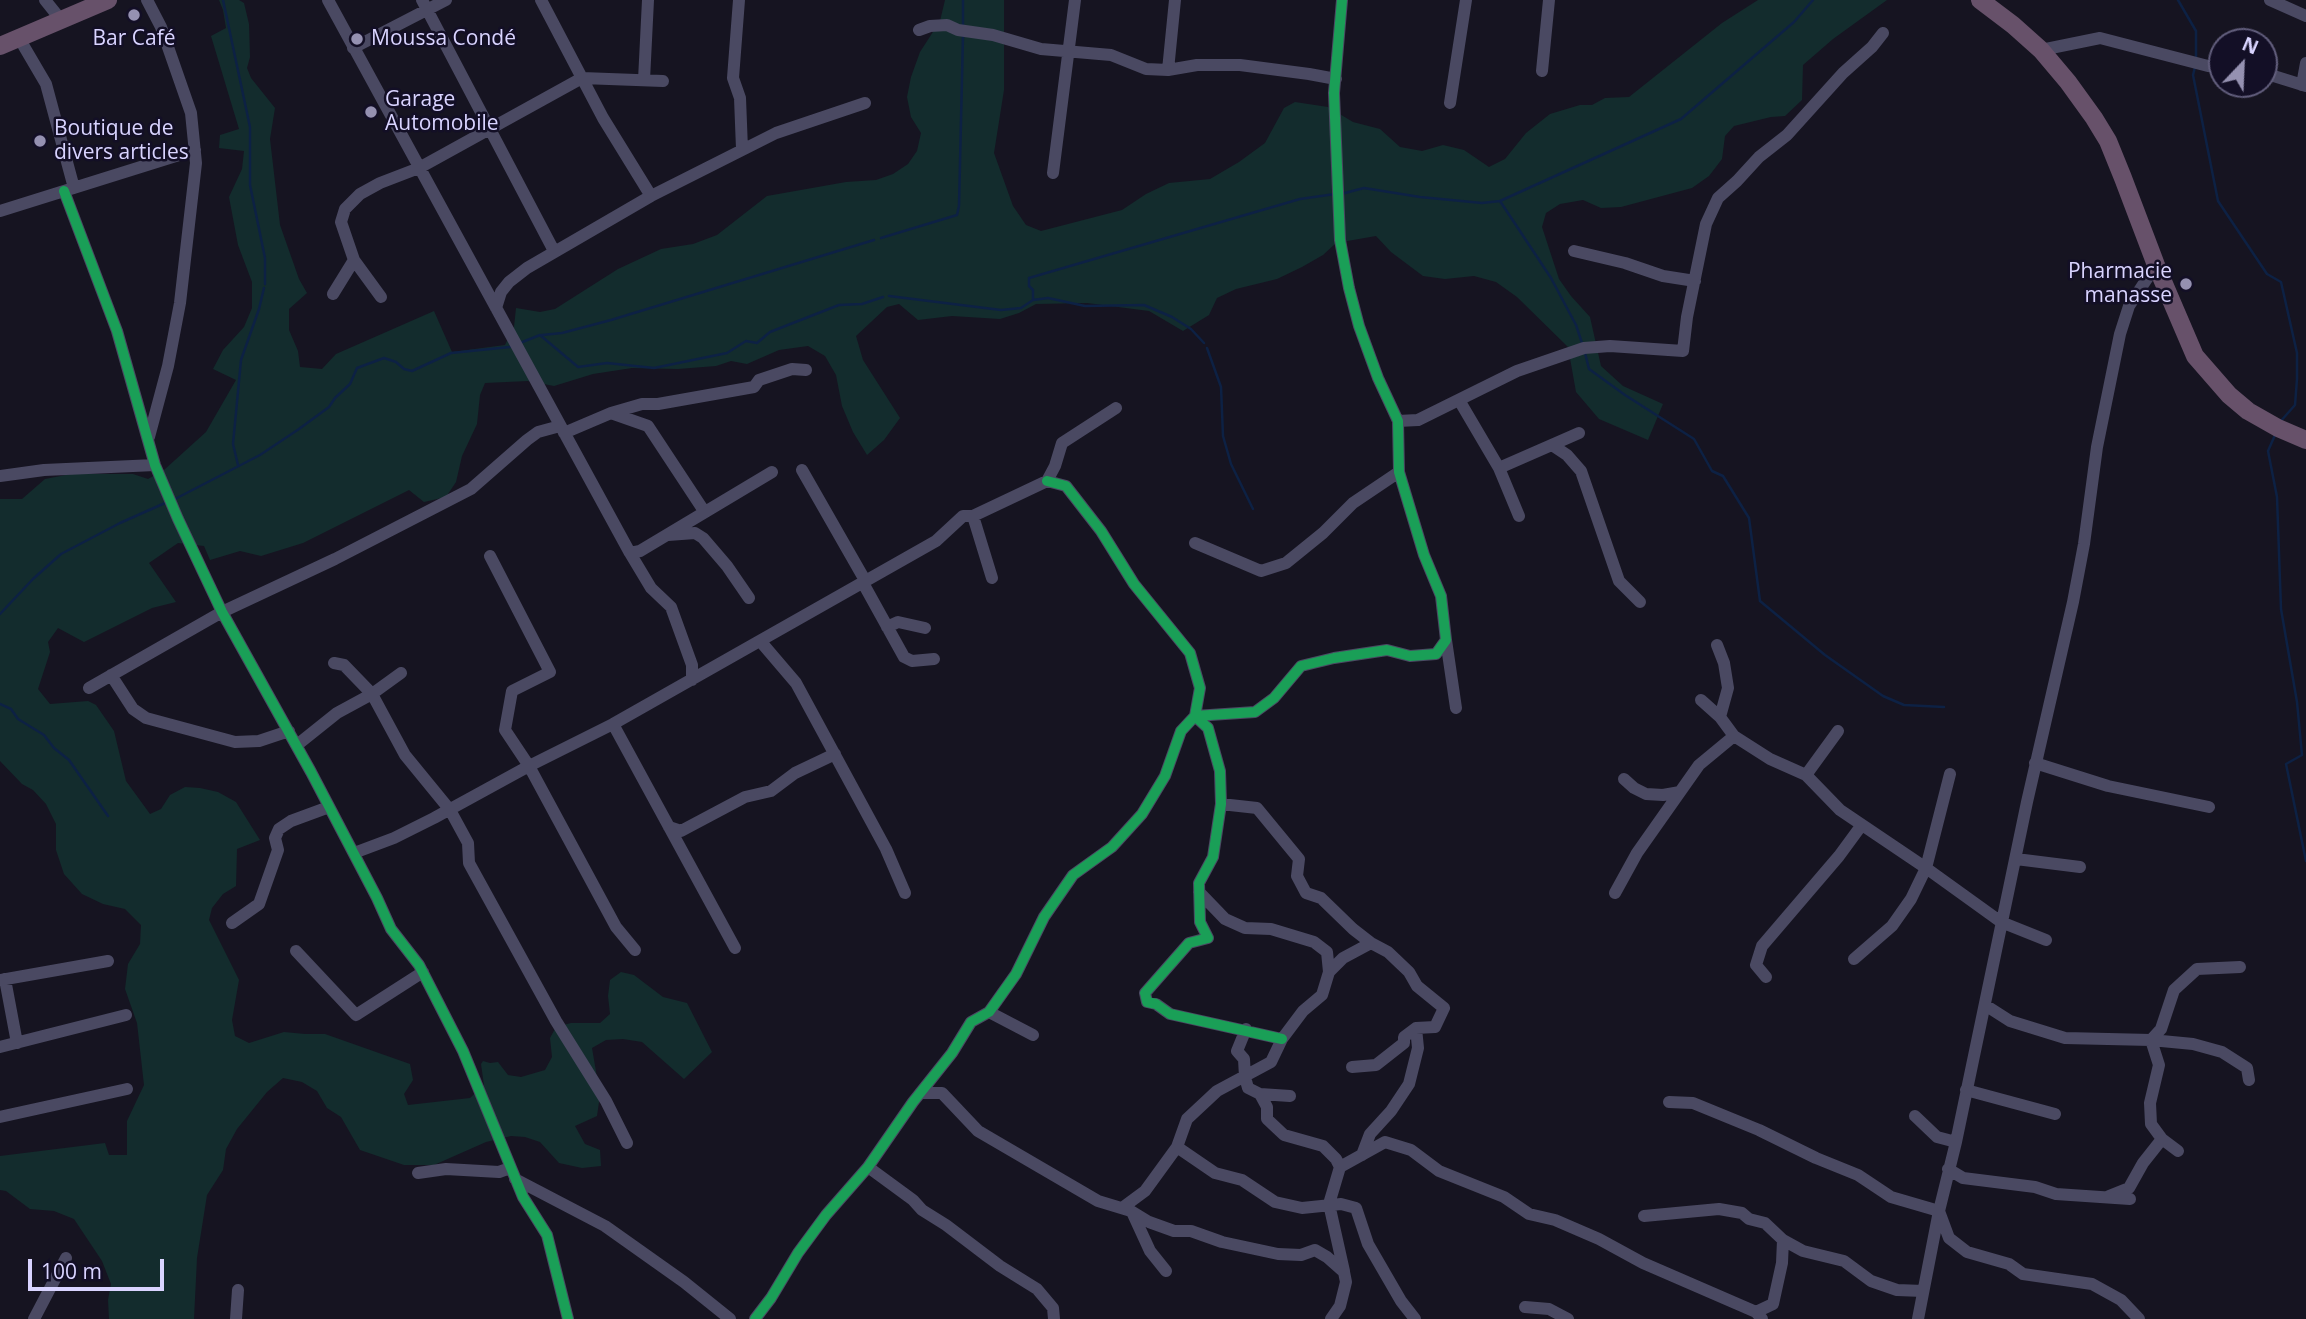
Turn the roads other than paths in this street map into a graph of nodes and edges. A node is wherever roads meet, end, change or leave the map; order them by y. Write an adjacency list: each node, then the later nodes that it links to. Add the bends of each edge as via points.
1 (45, 0): 18 (street)
2 (108, 0): 18 (highway)
3 (147, 0): 40 (street, via 191,113)
4 (328, 0): 23 (street)
5 (446, 0): 16 (street)
6 (541, 0): 31 (street)
7 (648, 0): 33 (street)
8 (739, 0): 39 (street, via 733,78 740,98)
9 (1075, 0): 24 (street)
10 (1175, 0): 28 (street)
11 (1342, 0): 32 (street)
12 (1466, 0): 37 (street)
13 (1549, 0): 29 (street)
14 (1980, 0): 25 (highway)
15 (2270, 0): 17 (street)
16 (425, 5): 23 (street); 38 (street)
17 (2306, 16)
18 (61, 20): 21 (highway)
19 (919, 30): 24 (street, via 947,25 1041,50)
20 (1883, 33): 50 (street, via 1787,135 1718,198 1706,224)
21 (19, 37): 22 (highway); 43 (street, via 46,84)
22 (0, 46)
23 (353, 48): 41 (street)
24 (1070, 50): 28 (street); 42 (street)
25 (2041, 50): 27 (street, via 2100,38); 49 (highway, via 2108,141)
26 (2306, 63): 35 (street)
27 (2208, 66)
28 (1168, 70): 32 (street, via 1240,65)
29 (1542, 71)
30 (2278, 78): 35 (street)
31 (582, 79): 33 (street); 38 (street); 44 (street)
32 (1335, 79): 58 (street, via 1340,240 1359,326)
33 (645, 80): 34 (street)
34 (663, 81)
35 (2304, 85)
36 (865, 103): 39 (street, via 776,132)
37 (1450, 103)
38 (491, 129): 41 (street); 46 (street)
39 (742, 149): 44 (street)
40 (195, 150): 43 (street); 61 (street, via 180,303)
41 (419, 168): 48 (street, via 360,194 345,209 341,222); 53 (street)
42 (1052, 173)
43 (69, 189): 45 (street); 61 (street)
44 (651, 196): 46 (street)
45 (0, 211)
46 (554, 251): 53 (street, via 509,282)
47 (1574, 251): 50 (street)
48 (354, 260): 51 (street); 52 (street)
49 (2156, 265): 62 (highway, via 2195,356 2210,375 2248,411); 105 (street, via 2129,306 2120,334 2073,602)
50 (1695, 281): 55 (street, via 1683,351 1584,348 1517,371)
51 (332, 294)
52 (381, 298)
53 (496, 308): 59 (street)
54 (806, 370): 57 (street, via 792,369 760,380 754,387)
55 (1459, 400): 58 (street, via 1418,420); 65 (street)
56 (1116, 408): 70 (street, via 1062,443)
57 (611, 413): 59 (street); 71 (street, via 648,426)
58 (1398, 421): 68 (street)
59 (562, 429): 76 (street); 82 (street, via 538,432 471,489)
60 (1579, 433): 63 (street)
61 (148, 440): 64 (street)
62 (2306, 440)
63 (1552, 445): 65 (street); 81 (street, via 1581,471 1619,581)
64 (155, 465): 69 (street); 82 (street)
65 (1499, 468): 73 (street)
66 (802, 470): 79 (street)
67 (772, 472): 71 (street)
68 (1399, 472): 75 (street, via 1353,503 1286,564 1261,571); 85 (street, via 1441,596)
69 (0, 476)
70 (1047, 481): 72 (street); 97 (street, via 1066,486 1189,653 1200,688)
71 (704, 511): 74 (street)
72 (973, 516): 78 (street); 79 (street, via 963,516 936,541)
73 (1519, 516)
74 (664, 536): 76 (street); 80 (street, via 695,533 703,538)
75 (1195, 543)
76 (630, 553): 92 (street, via 651,588 671,607 692,665)
77 (490, 556): 106 (street, via 550,672 512,691 505,730)
78 (992, 578)
79 (864, 582): 83 (street); 86 (street)
80 (749, 598)
81 (1640, 602)
82 (222, 612): 91 (street); 100 (street)
83 (887, 627): 84 (street, via 898,622); 88 (street, via 904,657 912,662)
84 (925, 628)
85 (1446, 640): 96 (street); 97 (street, via 1436,654 1410,656 1387,650 1301,666 1274,698 1255,712)
86 (761, 642): 92 (street); 104 (street, via 796,683)
87 (1717, 645): 98 (street, via 1728,688)
88 (934, 659)
89 (334, 663): 94 (street, via 344,665)
90 (401, 673): 94 (street)
91 (111, 675): 93 (street); 100 (street, via 134,709 146,718 235,742 259,741)
92 (692, 680): 99 (street)
93 (89, 688)
94 (372, 694): 103 (street, via 337,713); 114 (street, via 405,755)
95 (1701, 700): 98 (street)
96 (1456, 708)
97 (1195, 716): 111 (street, via 1208,728 1220,771); 139 (street, via 1181,731 1165,776 1142,814 1112,847 1073,875)
98 (1720, 718): 102 (street)
99 (613, 724): 106 (street); 116 (street)
100 (289, 731): 103 (street)
101 (1838, 731): 108 (street)
102 (1734, 736): 108 (street); 110 (street, via 1699,765)
103 (297, 745): 112 (street)
104 (835, 754): 116 (street, via 771,790 745,797 681,831); 122 (street)
105 (2035, 763): 113 (street, via 2108,786); 118 (street)
106 (529, 766): 114 (street); 129 (street, via 616,927)
107 (1950, 774): 120 (street)
108 (1807, 775): 115 (street)
109 (1624, 779): 110 (street, via 1646,794)
110 (1680, 792): 123 (street)
111 (1221, 804): 121 (street, via 1213,857); 127 (street, via 1257,808 1299,859 1297,876 1306,893 1321,898)
112 (329, 807): 117 (street); 125 (street, via 279,829 275,838 278,850 259,904)
113 (2209, 807)
114 (450, 810): 117 (street); 168 (street, via 468,843 469,863)
115 (1861, 826): 120 (street); 136 (street, via 1762,946 1756,965)
116 (669, 827): 128 (street)
117 (354, 853): 134 (street, via 391,929)
118 (2016, 859): 119 (street); 124 (street)
119 (2080, 867)
120 (1926, 868): 124 (street); 131 (street, via 1892,926)
121 (1199, 892): 135 (street, via 1225,919 1245,928 1272,929 1314,942 1327,952); 142 (street, via 1200,922 1208,938 1189,943 1145,993 1147,1002 1170,1014)
122 (905, 893)
123 (1615, 893)
124 (2001, 922): 126 (street); 138 (street)
125 (232, 923)
126 (2046, 940)
127 (1371, 943): 135 (street, via 1343,958); 141 (street, via 1388,952 1417,986 1444,1008 1435,1027)
128 (735, 948)
129 (635, 950)
130 (296, 951): 134 (street, via 356,1015)
131 (1854, 960)
132 (108, 961): 137 (street)
133 (2241, 967): 145 (street, via 2197,969 2174,990 2161,1029)
134 (423, 972): 176 (street, via 463,1051)
135 (1329, 972): 144 (street, via 1322,995)
136 (1766, 977)
137 (2, 979): 146 (street)
138 (1985, 1005): 145 (street, via 2010,1021 2065,1038); 155 (street)
139 (989, 1012): 143 (street); 151 (street, via 971,1022)
140 (126, 1015): 146 (street)
141 (1416, 1028): 147 (street, via 1404,1037); 149 (street)
142 (1246, 1030): 144 (street); 152 (street, via 1237,1051 1244,1059)
143 (1033, 1034)
144 (1282, 1039): 152 (street, via 1271,1062)
145 (2151, 1040): 153 (street, via 2222,1052 2247,1068); 165 (street, via 2159,1066 2150,1102 2151,1124)
146 (17, 1043): 148 (street)
147 (1404, 1043): 149 (street); 150 (street, via 1376,1065)
148 (0, 1047)
149 (1418, 1048): 164 (street, via 1409,1084)
150 (1352, 1067)
151 (937, 1071): 156 (street); 157 (street)
152 (1245, 1077): 158 (street, via 1248,1088); 169 (street, via 1217,1091 1187,1119)
153 (2249, 1080)
154 (127, 1089): 163 (street)
155 (1966, 1090): 161 (street); 167 (street)
156 (920, 1093): 157 (street); 172 (street)
157 (942, 1093): 180 (street, via 978,1131 1098,1201)
158 (1260, 1094): 159 (street); 173 (street, via 1267,1119 1284,1135 1323,1146)
159 (1290, 1096)
160 (1669, 1102): 181 (street, via 1693,1103 1726,1116 1858,1175 1891,1197)
161 (2055, 1114)
162 (1916, 1116): 167 (street, via 1937,1138)
163 (0, 1117)
164 (1380, 1121): 166 (street); 171 (street)
165 (2162, 1139): 170 (street); 177 (street, via 2129,1188)
166 (1385, 1142): 171 (street); 193 (street, via 1411,1150 1439,1171 1504,1197 1529,1214 1588,1234)
167 (1956, 1142): 174 (street)
168 (627, 1143)
169 (1177, 1147): 179 (street, via 1214,1173 1242,1180 1275,1202 1302,1208); 180 (street)
170 (2178, 1151)
171 (1362, 1155): 173 (street)
172 (868, 1167): 198 (street, via 819,1224); 199 (street, via 1037,1289 1048,1299)
173 (1340, 1167): 179 (street)
174 (1948, 1170): 177 (street, via 1963,1178 2035,1187 2056,1195); 181 (street)
175 (418, 1173): 176 (street, via 446,1168)
176 (512, 1173): 196 (street, via 547,1235); 197 (street, via 605,1226)
177 (2107, 1197): 178 (street)
178 (2130, 1199)
179 (1329, 1204): 188 (street); 201 (street, via 1356,1208 1368,1244)
180 (1126, 1210): 187 (street, via 1136,1216 1150,1251); 188 (street, via 1174,1231 1191,1231 1278,1254 1315,1251)
181 (1938, 1211): 190 (street); 205 (street, via 1949,1238 1967,1252 2009,1264 2023,1274 2092,1284 2121,1300)
182 (1644, 1216): 183 (street, via 1719,1209 1765,1223)
183 (1783, 1240): 184 (street); 186 (street)
184 (1803, 1251): 186 (street); 190 (street, via 1844,1261 1871,1280 1897,1290)
185 (66, 1258): 194 (street)
186 (1782, 1263): 191 (street)
187 (1166, 1271)
188 (1344, 1272): 200 (street, via 1345,1290)
189 (238, 1290): 195 (street)
190 (1923, 1291): 204 (street)
191 (1773, 1304): 193 (street); 203 (street)
192 (1525, 1307): 202 (street, via 1549,1309)
193 (1759, 1315)
194 (34, 1319)
195 (236, 1319)
196 (568, 1319)
197 (730, 1319)
198 (755, 1319)
199 (1055, 1319)
200 (1331, 1319)
201 (1415, 1319)
202 (1568, 1319)
203 (1769, 1319)
204 (1918, 1319)
205 (2139, 1319)

